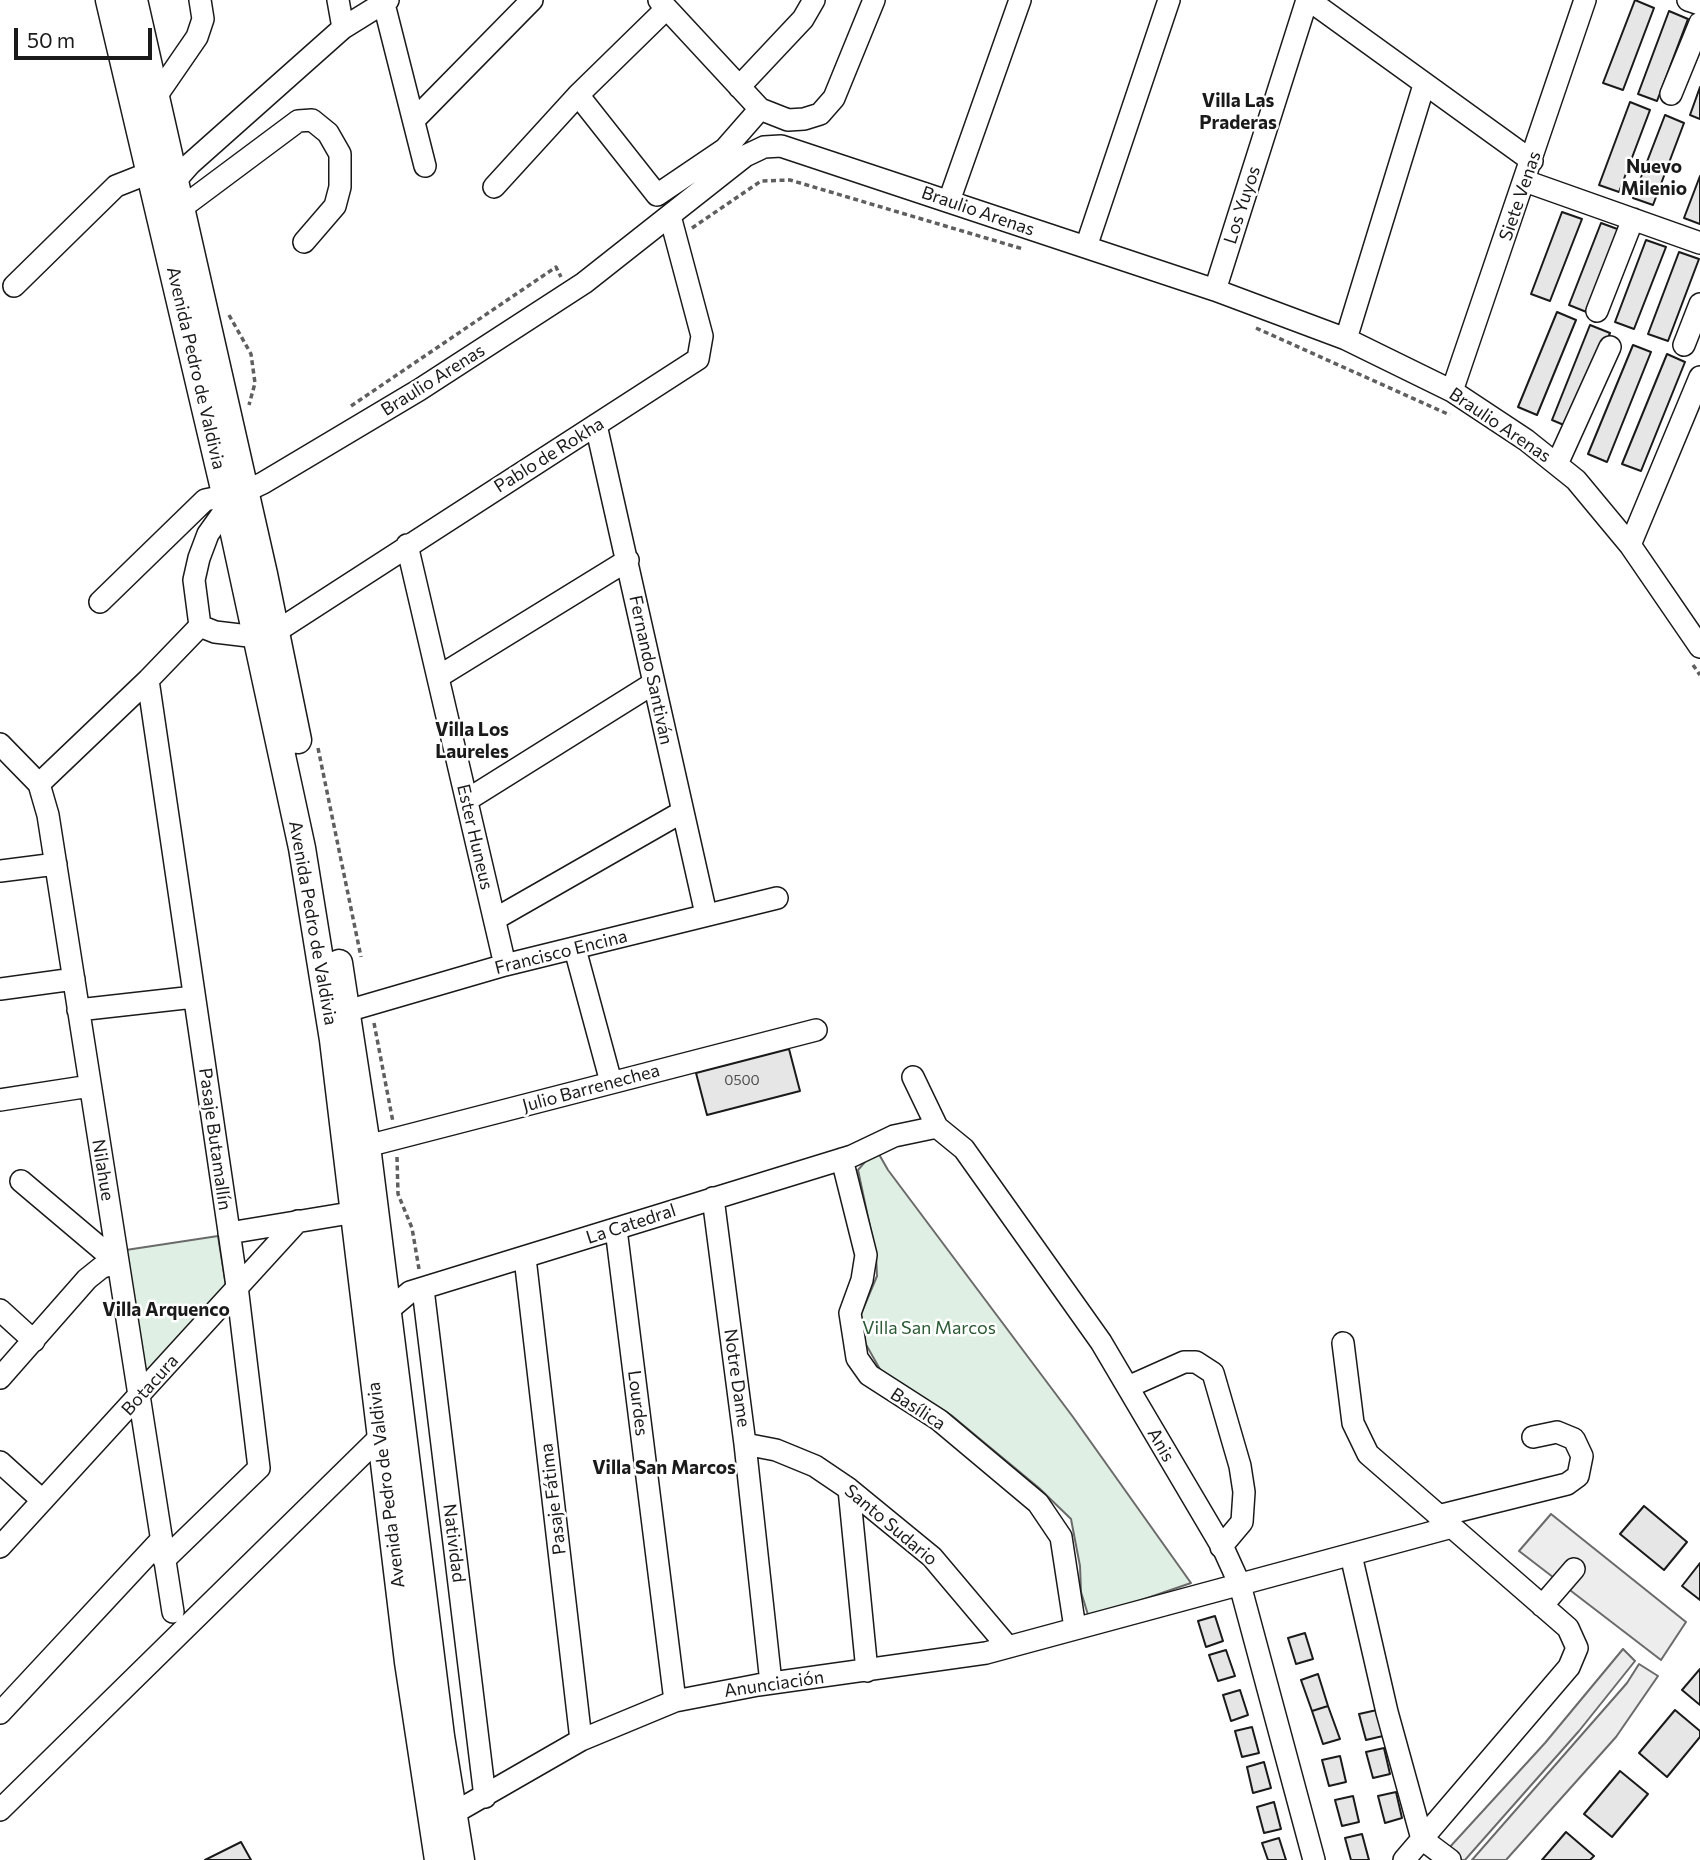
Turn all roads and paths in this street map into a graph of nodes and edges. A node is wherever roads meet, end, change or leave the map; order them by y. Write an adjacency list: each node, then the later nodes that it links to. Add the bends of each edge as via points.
1 (108, 0): 27 (main road, Avenida Pedro de Valdivia)
2 (134, 0): 22 (main road, Avenida Pedro de Valdivia)
3 (200, 0): 22 (street, via 203,19 197,37)
4 (338, 0): 17 (street)
5 (532, 0): 24 (street)
6 (814, 0): 19 (street, via 803,19)
7 (874, 0): 23 (street, via 846,76 820,114 788,120)
8 (1020, 0): 30 (street)
9 (1168, 0): 37 (street)
10 (1308, 0): 18 (street); 40 (street, Los Yuyos)
11 (1586, 0): 26 (street, Siete Venas)
12 (1688, 0): 14 (street)
13 (386, 2): 17 (street); 24 (street)
14 (1700, 4)
15 (662, 5): 19 (street); 20 (street)
16 (1700, 23): 21 (street)
17 (343, 28): 28 (street)
18 (1424, 85): 26 (street); 45 (street)
19 (739, 88): 23 (street)
20 (578, 94): 23 (street, via 657,195 725,149); 29 (street)
21 (1671, 94)
22 (155, 98): 28 (main road, Avenida Pedro de Valdivia)
23 (760, 109)
24 (415, 119): 25 (street)
25 (425, 166)
26 (1528, 171): 33 (street); 49 (street, Siete Venas)
27 (149, 173): 39 (street, via 116,186); 54 (main road, Avenida Pedro de Valdivia)
28 (174, 182): 31 (main road, Avenida Pedro de Valdivia)
29 (494, 187)
30 (949, 201): 32 (street, Braulio Arenas, via 772,146 745,156); 37 (street, Braulio Arenas)
31 (180, 209): 35 (street, via 298,121 312,120 328,133 340,154 340,187 335,206); 54 (main road, Avenida Pedro de Valdivia)
32 (670, 216): 34 (street, Pablo de Rokha); 41 (street, Braulio Arenas)
33 (1633, 219): 36 (street); 43 (street)
34 (677, 239): 38 (path, via 761,181 790,180); 52 (street, Pablo de Rokha, via 702,336 701,352 694,362)
35 (304, 242)
36 (1700, 243)
37 (1086, 247): 40 (street, Braulio Arenas)
38 (1030, 251)
39 (14, 286)
40 (1215, 290): 45 (street, Braulio Arenas)
41 (569, 293): 50 (path, via 556,267); 54 (street, Braulio Arenas, via 419,390)
42 (1700, 304): 46 (street)
43 (1598, 311)
44 (1251, 326): 51 (path)
45 (1346, 339): 49 (street, Braulio Arenas)
46 (1684, 345)
47 (1610, 347): 53 (street)
48 (1700, 377): 56 (street)
49 (1452, 391): 53 (street, Braulio Arenas)
50 (351, 406)
51 (1460, 421)
52 (596, 425): 55 (street, Pablo de Rokha); 57 (street, Fernando Santiván)
53 (1558, 464): 56 (street, Braulio Arenas)
54 (233, 498): 58 (street, Braulio Arenas, via 205,500); 59 (street, via 208,534 199,558 194,580); 60 (main road, Avenida Pedro de Valdivia)
55 (407, 545): 60 (street, Pablo de Rokha); 63 (street, Ester Huneus)
56 (1630, 545): 61 (street, Braulio Arenas)
57 (628, 560): 63 (street); 65 (street, Fernando Santiván)
58 (100, 602)
59 (200, 626): 60 (street, via 215,632); 64 (street)
60 (267, 634): 81 (main road, Avenida Pedro de Valdivia); 92 (main road, Avenida Pedro de Valdivia)
61 (1696, 655): 62 (path)
62 (1700, 675)
63 (438, 677): 68 (street, Ester Huneus)
64 (148, 680): 67 (street); 79 (street, Pasaje Butamallín)
65 (654, 683): 68 (street); 69 (street, Fernando Santiván)
66 (0, 744): 67 (street)
67 (39, 784): 70 (street, Nilahue)
68 (467, 800): 74 (street, Ester Huneus)
69 (682, 812): 73 (street, Fernando Santiván); 74 (street)
70 (56, 864): 71 (street); 77 (street, Nilahue)
71 (0, 871)
72 (777, 898): 73 (street, Francisco Encina)
73 (706, 915): 75 (street, Francisco Encina)
74 (495, 919): 76 (street, Ester Huneus)
75 (575, 949): 76 (street, Francisco Encina); 84 (street)
76 (505, 965): 81 (street, Francisco Encina)
77 (74, 979): 78 (street); 80 (street, Nilahue)
78 (0, 989)
79 (194, 998): 80 (street); 95 (street, Pasaje Butamallín)
80 (78, 1010): 85 (street, Nilahue)
81 (348, 1012): 88 (main road, Avenida Pedro de Valdivia)
82 (816, 1030): 84 (street, Julio Barrenechea)
83 (913, 1077): 87 (street, Anis)
84 (611, 1083): 88 (street, Julio Barrenechea)
85 (90, 1086): 86 (street); 97 (street, Nilahue)
86 (0, 1100)
87 (937, 1126): 89 (street, La Catedral, via 894,1136); 106 (street, Anis, via 964,1149)
88 (367, 1146): 92 (main road, Avenida Pedro de Valdivia)
89 (847, 1158): 91 (street, La Catedral); 123 (street, Basílica, via 866,1255 850,1313 857,1358 869,1375 940,1420 1038,1503 1061,1536)
90 (21, 1181): 97 (street)
91 (713, 1198): 94 (street, La Catedral); 110 (street, Notre Dame)
92 (363, 1210): 93 (street); 98 (main road, Avenida Pedro de Valdivia); 108 (main road, Avenida Pedro de Valdivia)
93 (298, 1221): 95 (street); 99 (street, Botacura)
94 (616, 1229): 96 (street, La Catedral); 127 (street, Lourdes)
95 (229, 1233): 99 (street, Pasaje Butamallín)
96 (524, 1258): 100 (street, La Catedral); 129 (street, Pasaje Fátima)
97 (118, 1263): 103 (street, via 102,1267 88,1279); 107 (street, Nilahue)
98 (382, 1282): 100 (street); 102 (main road, Avenida Pedro de Valdivia)
99 (237, 1286): 107 (street, Botacura); 117 (street, Pasaje Butamallín, via 259,1468)
100 (416, 1291): 102 (street, La Catedral); 130 (street, Natividad)
101 (0, 1310): 103 (street)
102 (386, 1312): 132 (main road, Avenida Pedro de Valdivia, via 441,1736)
103 (34, 1342): 105 (street)
104 (1343, 1343): 114 (street, via 1359,1440 1368,1454)
105 (0, 1378)
106 (1128, 1387): 115 (street, Anis); 115 (street, via 1184,1362 1196,1362 1213,1373 1244,1492 1242,1522)
107 (139, 1397): 113 (street, Botacura); 117 (street, Nilahue)
108 (380, 1437): 131 (street); 132 (main road, Avenida Pedro de Valdivia, via 408,1662)
109 (1533, 1437): 114 (street, Anunciación, via 1557,1432 1574,1439 1582,1456 1577,1476 1567,1484)
110 (745, 1444): 112 (street, Santo Sudario, via 776,1450 815,1466); 126 (street, Notre Dame)
111 (0, 1462): 113 (street)
112 (849, 1489): 124 (street, Santo Sudario, via 932,1557); 125 (street)
113 (42, 1500): 116 (street, Botacura)
114 (1445, 1521): 118 (street, Anunciación); 121 (street)
115 (1221, 1546): 120 (street, Anis)
116 (0, 1547)
117 (163, 1550): 122 (street, Nilahue); 128 (street, Pasaje Butamallín)
118 (1351, 1555): 120 (street, Anunciación); 133 (street)
119 (1574, 1569): 121 (street)
120 (1240, 1585): 123 (street, Anunciación); 136 (street, Anis)
121 (1542, 1606): 133 (street, via 1573,1634 1574,1661)
122 (173, 1612)
123 (1075, 1628): 124 (street, Anunciación)
124 (1008, 1647): 125 (street, Anunciación)
125 (867, 1671): 126 (street, Anunciación)
126 (771, 1683): 127 (street, Anunciación)
127 (675, 1701): 129 (street, Anunciación)
128 (0, 1713)
129 (581, 1740): 130 (street, Anunciación)
130 (485, 1797): 132 (street, Anunciación)
131 (0, 1810)
132 (444, 1820): 134 (main road, Avenida Pedro de Valdivia); 135 (main road, Avenida Pedro de Valdivia)
133 (1422, 1839): 137 (street); 138 (street)
134 (438, 1860)
135 (461, 1860)
136 (1314, 1860)
137 (1404, 1860)
138 (1450, 1860)

